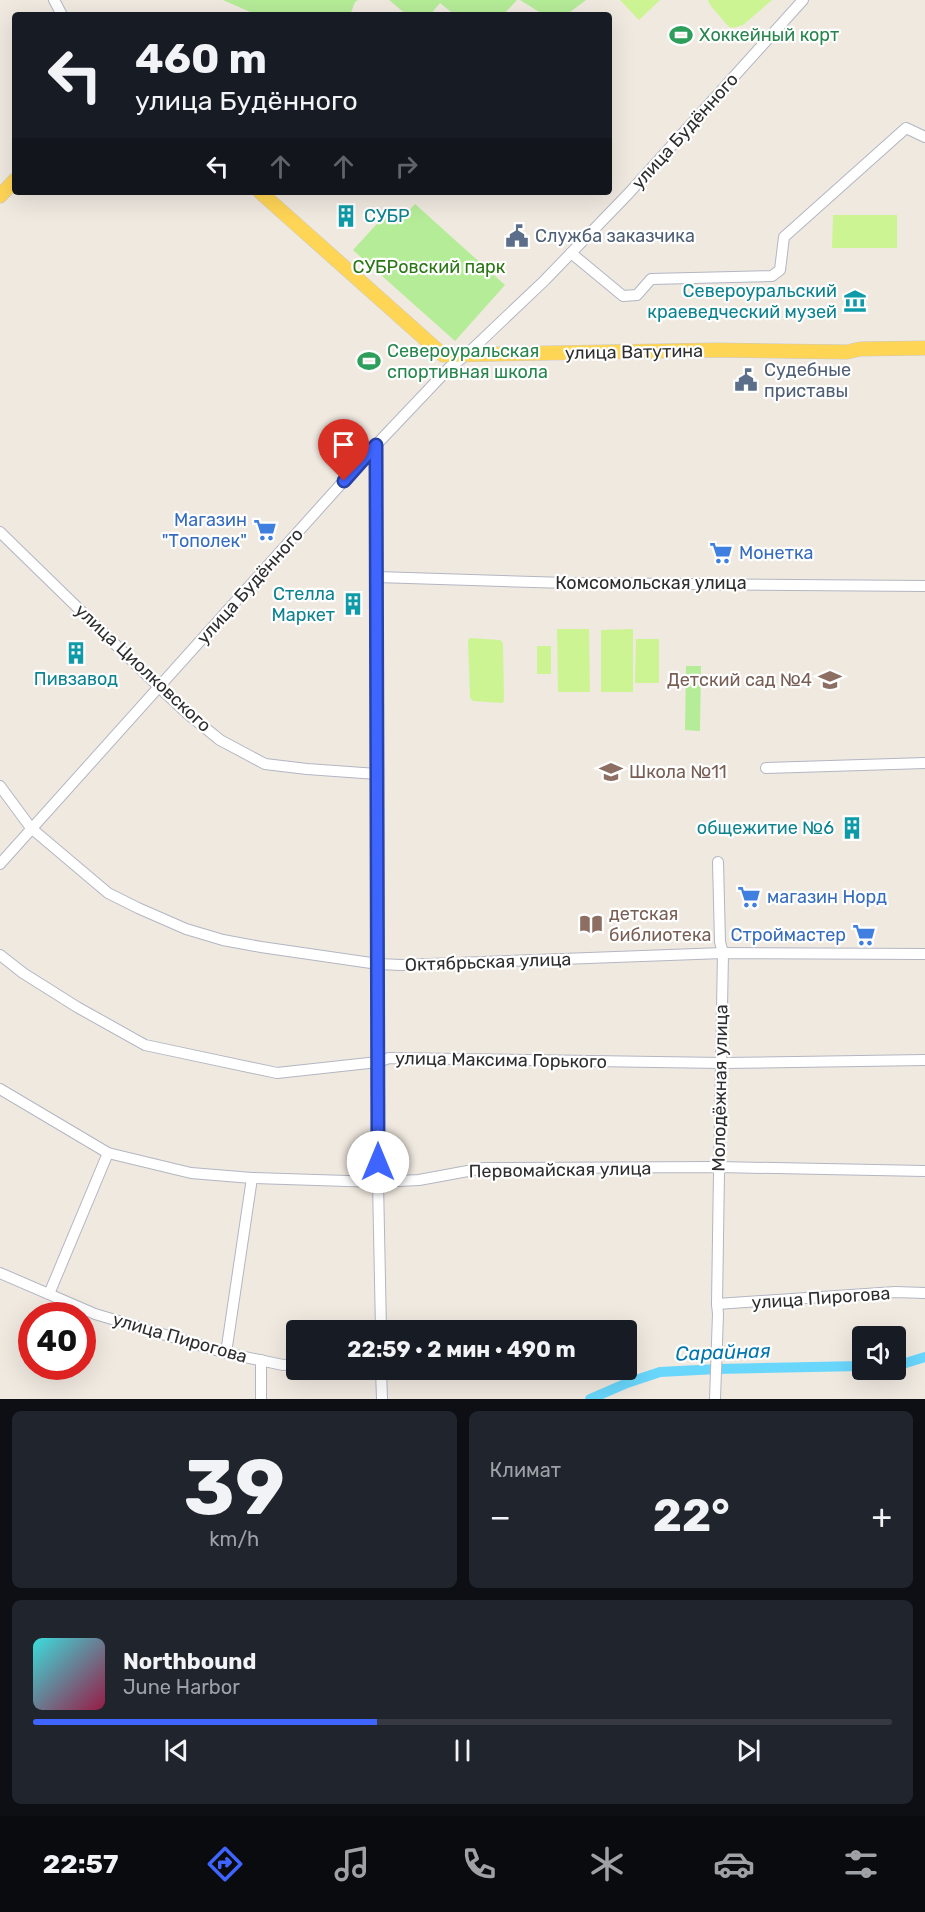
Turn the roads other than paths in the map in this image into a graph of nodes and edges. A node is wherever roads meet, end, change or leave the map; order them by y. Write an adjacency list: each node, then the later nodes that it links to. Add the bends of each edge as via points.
1 (803, 0): 6 (street, улица Будённого)
2 (925, 137): 6 (street, via 906,128 784,237 780,270 772,276 651,279 637,295 623,296)
3 (12, 183): 5 (main road)
4 (263, 195): 8 (main road, улица Ватутина, via 443,355)
5 (0, 196)
6 (571, 253): 8 (street, улица Будённого)
7 (925, 348): 8 (main road, улица Ватутина)
8 (465, 356): 9 (street, улица Будённого)
9 (376, 445): 11 (street); 13 (street, улица Будённого)
10 (0, 532): 13 (street, улица Циолковского)
11 (376, 577): 12 (street, Комсомольская улица); 16 (street)
12 (925, 586)
13 (159, 687): 16 (street, улица Циолковского, via 220,740 265,764); 18 (street, улица Будённого)
14 (925, 763): 15 (street)
15 (766, 768)
16 (377, 774): 24 (street)
17 (0, 786): 18 (street, Октябрьская улица)
18 (31, 828): 20 (street, улица Будённого); 24 (street, Октябрьская улица, via 108,893 186,929 261,947)
19 (718, 862): 21 (street, Молодёжная улица)
20 (0, 864)
21 (723, 954): 22 (street, Октябрьская улица); 24 (street, Октябрьская улица); 27 (street, Молодёжная улица)
22 (925, 954)
23 (0, 955): 26 (street, улица Максима Горького, via 77,1008 145,1045 277,1073)
24 (378, 964): 26 (street)
25 (925, 1060): 27 (street, улица Максима Горького)
26 (378, 1062): 27 (street, улица Максима Горького, via 398,1058); 33 (street)
27 (722, 1063): 30 (street, Молодёжная улица)
28 (0, 1089): 29 (street, Первомайская улица)
29 (108, 1153): 32 (street, Первомайская улица, via 191,1173); 36 (street)
30 (718, 1167): 31 (street, Первомайская улица); 33 (street, Первомайская улица, via 484,1168 419,1180); 37 (street, Молодёжная улица)
31 (925, 1171)
32 (252, 1178): 33 (street, Первомайская улица); 39 (street)
33 (378, 1182): 38 (street)
34 (0, 1273): 36 (street, улица Пирогова)
35 (925, 1293): 37 (street, улица Пирогова)
36 (49, 1294): 39 (street, улица Пирогова, via 95,1314)
37 (718, 1309): 45 (street, Молодёжная улица)
38 (381, 1320)
39 (226, 1353): 40 (street, улица Пирогова)
40 (261, 1359): 41 (street, улица Пирогова); 43 (street)
41 (286, 1365)
42 (381, 1380): 44 (street)
43 (261, 1399)
44 (382, 1399)
45 (715, 1399)

